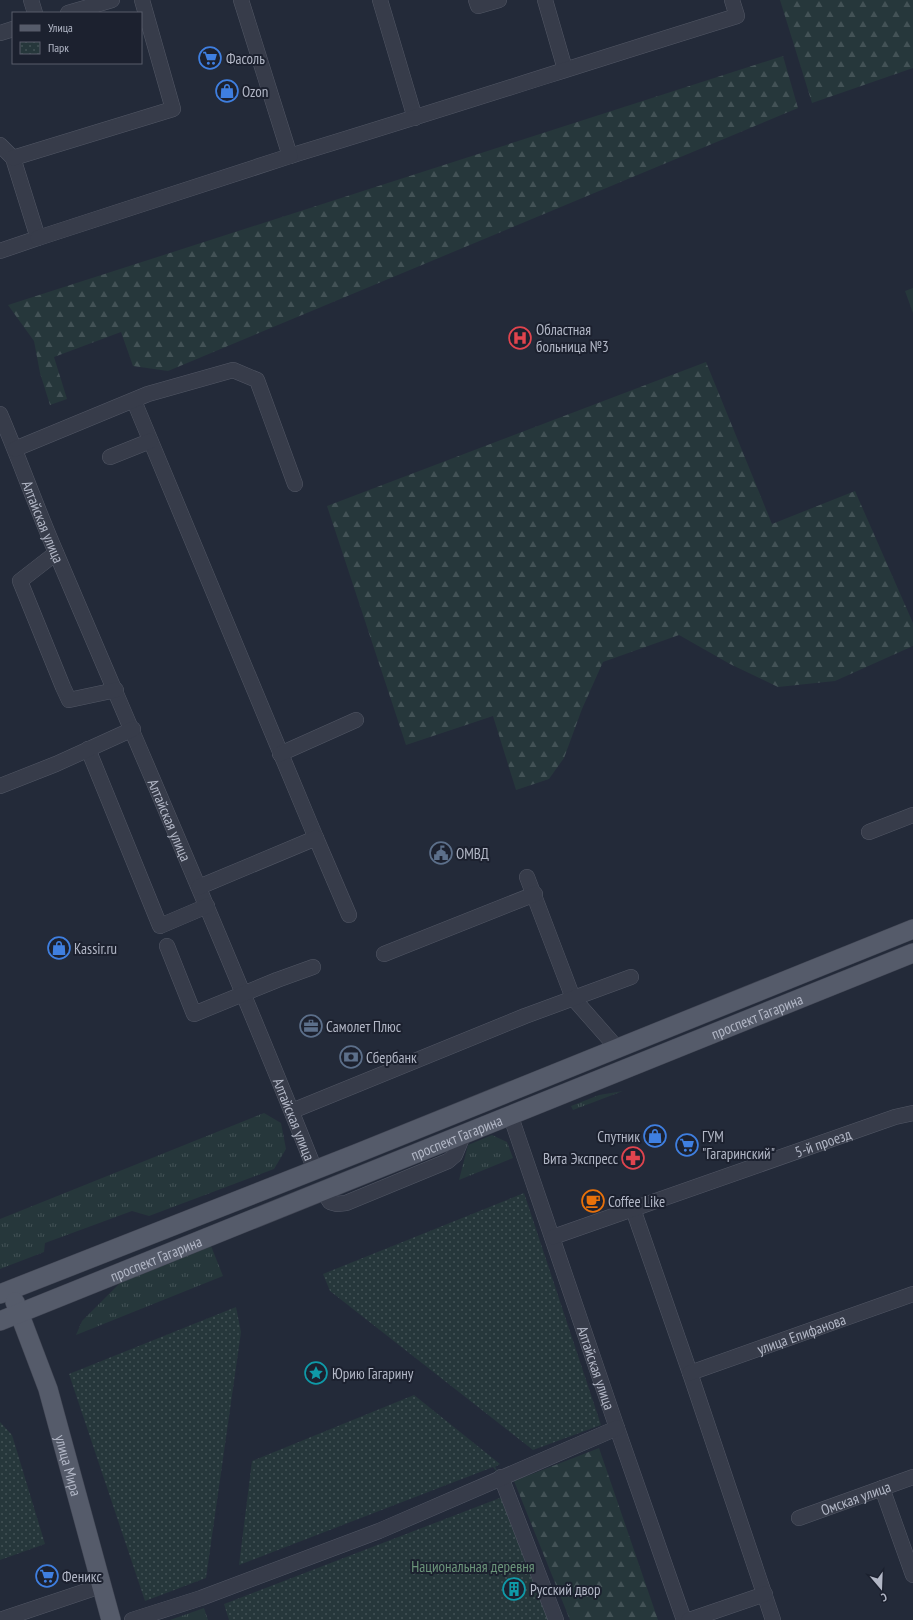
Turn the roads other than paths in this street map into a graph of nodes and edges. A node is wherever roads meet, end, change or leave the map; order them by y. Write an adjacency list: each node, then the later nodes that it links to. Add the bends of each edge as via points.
1 (31, 0): 10 (street)
2 (112, 0): 11 (street)
3 (142, 0): 16 (street, via 173,109)
4 (241, 0): 15 (street)
5 (380, 0): 13 (street)
6 (476, 0): 7 (street, via 478,6)
7 (499, 0)
8 (545, 0): 12 (street)
9 (732, 0): 12 (street, via 737,16)
10 (35, 12)
11 (71, 12)
12 (565, 69): 13 (street)
13 (415, 118): 15 (street)
14 (0, 144): 16 (street)
15 (290, 156): 17 (street)
16 (13, 158): 17 (street)
17 (38, 238): 18 (street)
18 (0, 251)
19 (134, 401): 21 (street); 22 (street); 24 (street, via 148,394 233,370 257,380)
20 (0, 414): 22 (street, Алтайская улица)
21 (150, 440): 23 (street); 30 (street)
22 (15, 449): 25 (street, Алтайская улица)
23 (110, 457)
24 (295, 484)
25 (56, 553): 26 (street, Алтайская улица); 26 (street, via 20,581 63,687 69,700)
26 (116, 690): 28 (street, Алтайская улица)
27 (356, 720): 30 (street)
28 (133, 729): 29 (street); 36 (street, Алтайская улица)
29 (88, 749): 31 (street, via 46,769); 38 (street, via 160,926)
30 (280, 754): 34 (street)
31 (0, 786)
32 (913, 815): 33 (street)
33 (868, 832)
34 (316, 838): 36 (street); 39 (street)
35 (527, 877): 37 (street)
36 (199, 887): 38 (street, Алтайская улица)
37 (535, 894): 43 (street); 47 (street)
38 (207, 906): 46 (street, Алтайская улица)
39 (349, 915)
40 (913, 929): 48 (main road, проспект Гагарина)
41 (167, 946): 46 (street, via 194,1014)
42 (913, 953): 52 (main road, проспект Гагарина)
43 (384, 954)
44 (313, 967): 46 (street)
45 (631, 977): 47 (street)
46 (243, 994): 50 (street, Алтайская улица)
47 (573, 998): 48 (street); 50 (street)
48 (617, 1048): 49 (main road, проспект Гагарина)
49 (502, 1095): 52 (main road); 53 (main road, проспект Гагарина)
50 (292, 1111): 53 (street, Алтайская улица)
51 (913, 1113): 55 (street, 5-й проезд, via 895,1117)
52 (510, 1114): 54 (main road, проспект Гагарина); 56 (street, Алтайская улица)
53 (315, 1170): 54 (main road, Алтайская улица); 57 (main road, проспект Гагарина)
54 (324, 1190): 59 (main road, проспект Гагарина)
55 (633, 1209): 56 (street, 5-й проезд); 61 (street)
56 (553, 1237): 62 (street, Алтайская улица)
57 (5, 1292): 59 (main road, улица Мира)
58 (913, 1294): 61 (street, улица Епифанова)
59 (20, 1313): 60 (main road, проспект Гагарина); 68 (main road, улица Мира, via 48,1389)
60 (0, 1321)
61 (690, 1373): 69 (street)
62 (617, 1428): 63 (street); 74 (street, Алтайская улица)
63 (501, 1477): 72 (street, via 379,1531 200,1598); 73 (street)
64 (913, 1477): 65 (street, Омская улица)
65 (882, 1488): 66 (street, Омская улица); 67 (street)
66 (799, 1518)
67 (913, 1575)
68 (101, 1586): 70 (street); 71 (main road, улица Мира)
69 (765, 1594): 75 (street); 76 (street)
70 (0, 1620)
71 (111, 1620)
72 (132, 1620)
73 (556, 1620)
74 (684, 1620)
75 (689, 1620)
76 (773, 1620)

